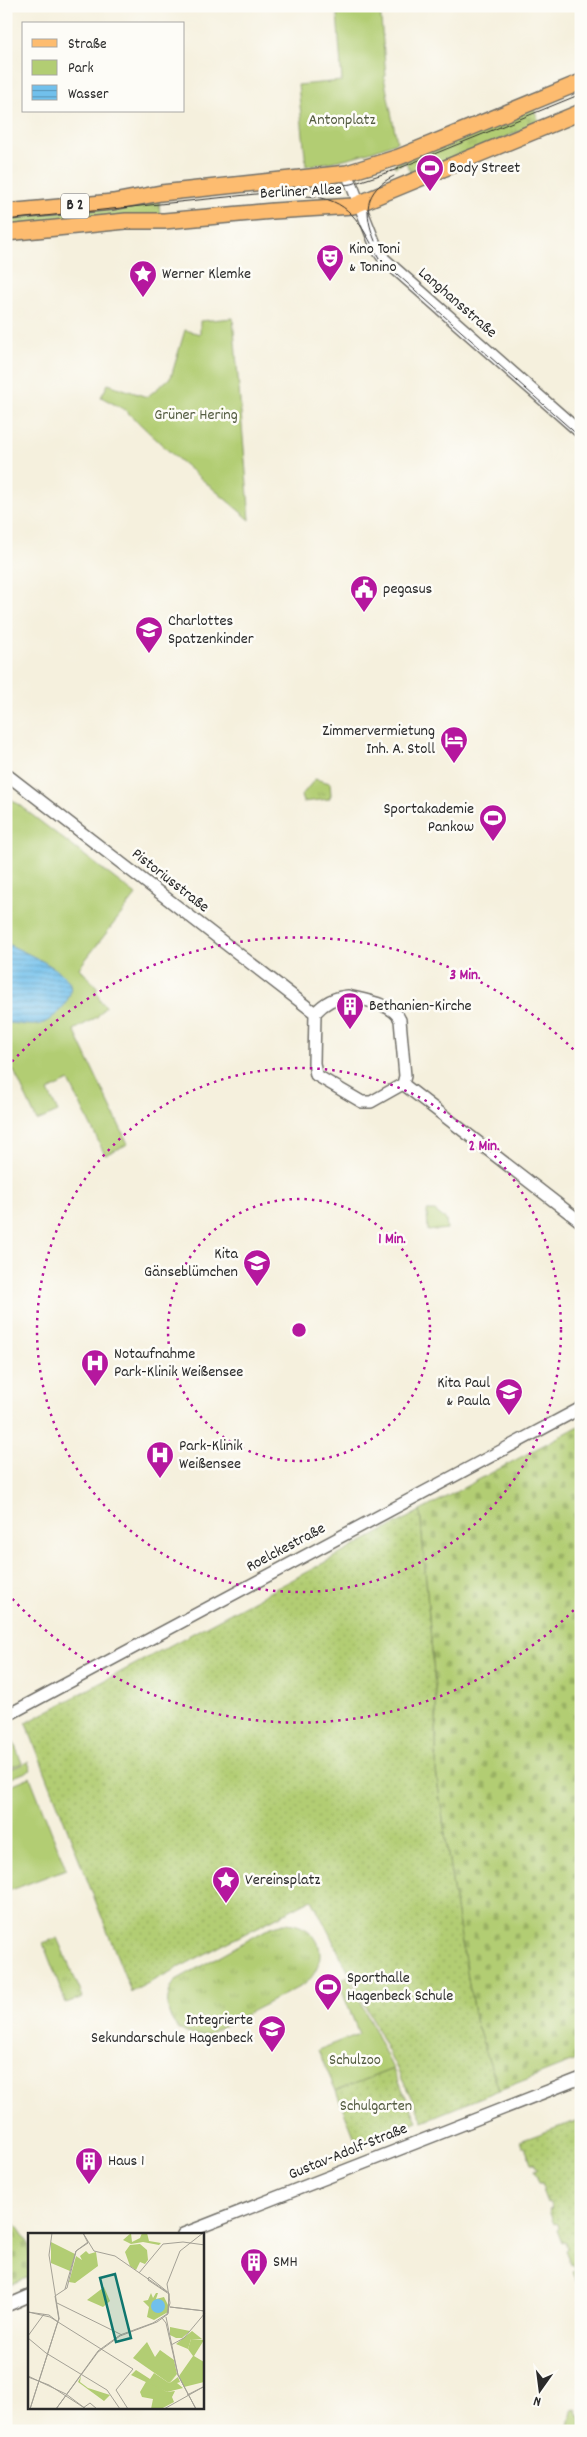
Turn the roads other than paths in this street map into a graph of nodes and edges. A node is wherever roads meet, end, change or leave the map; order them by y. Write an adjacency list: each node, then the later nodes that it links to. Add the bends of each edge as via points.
1 (581, 82): 3 (main road, Berliner Allee / B 2, via 399,157)
2 (581, 112): 4 (main road, Berliner Allee / B 2)
3 (347, 173): 4 (street, Langhansstraße); 5 (main road, Berliner Allee / B 2)
4 (359, 204): 6 (main road, Berliner Allee / B 2, via 329,209 126,221); 7 (street, Langhansstraße, via 384,259)
5 (6, 212)
6 (6, 233)
7 (581, 433)
8 (6, 774): 9 (street, Pistoriusstraße)
9 (315, 1014): 10 (street, via 316,1075 362,1102 371,1102); 10 (street, via 323,1005 348,996 397,1013)
10 (403, 1084): 11 (street)
11 (581, 1222)
12 (581, 1408): 13 (street, Roelckestraße)
13 (6, 1716)
14 (581, 2078): 15 (street, Gustav-Adolf-Straße)
15 (186, 2233)
16 (28, 2296): 17 (street)
17 (6, 2306)

